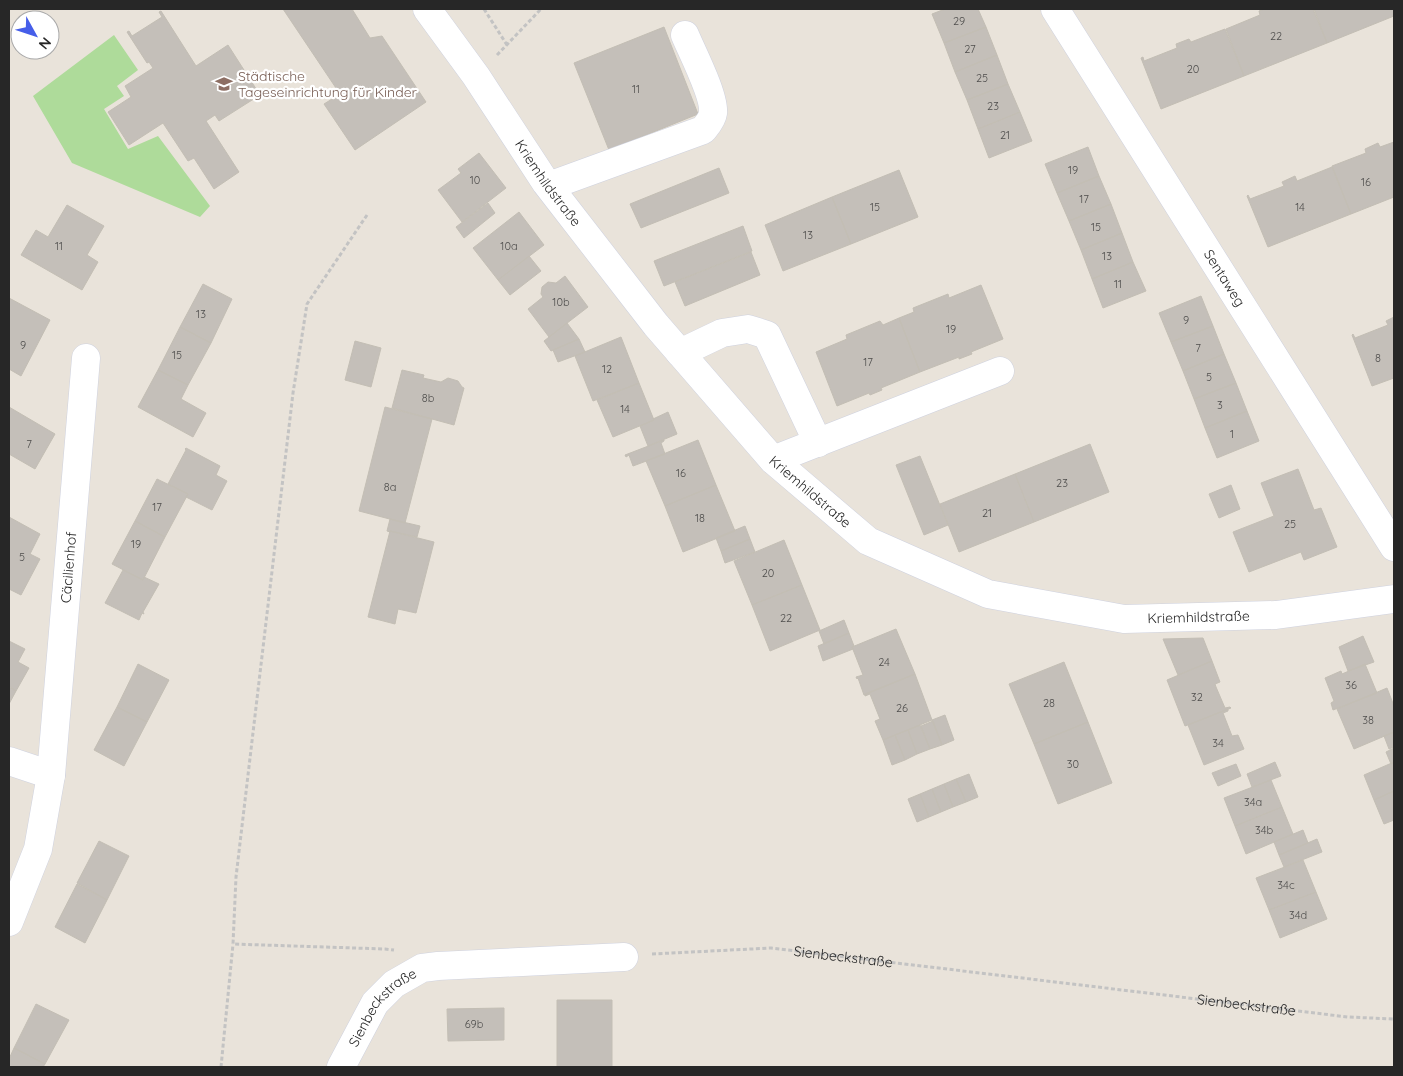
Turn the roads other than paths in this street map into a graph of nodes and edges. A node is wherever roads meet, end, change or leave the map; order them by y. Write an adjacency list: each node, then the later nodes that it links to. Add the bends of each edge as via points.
1 (427, 9): 4 (street, Kriemhildstraße)
2 (1055, 9): 10 (street, Sentaweg)
3 (685, 35): 4 (street, via 712,100 713,114 703,130)
4 (549, 186): 5 (street, Kriemhildstraße)
5 (680, 353): 8 (street, via 722,333 748,329 767,335); 9 (street, Kriemhildstraße)
6 (86, 358): 13 (street, Cäcilienhof)
7 (1000, 371): 8 (street)
8 (818, 442): 9 (street)
9 (773, 460): 11 (street, Kriemhildstraße, via 868,541 988,594 1124,619 1276,615)
10 (1394, 547)
11 (1394, 599)
12 (9, 762): 13 (street)
13 (51, 775): 14 (street, Cäcilienhof, via 38,849)
14 (9, 922)
15 (624, 957): 16 (street, Sienbeckstraße, via 422,968 394,984 375,1004)
16 (341, 1067)

